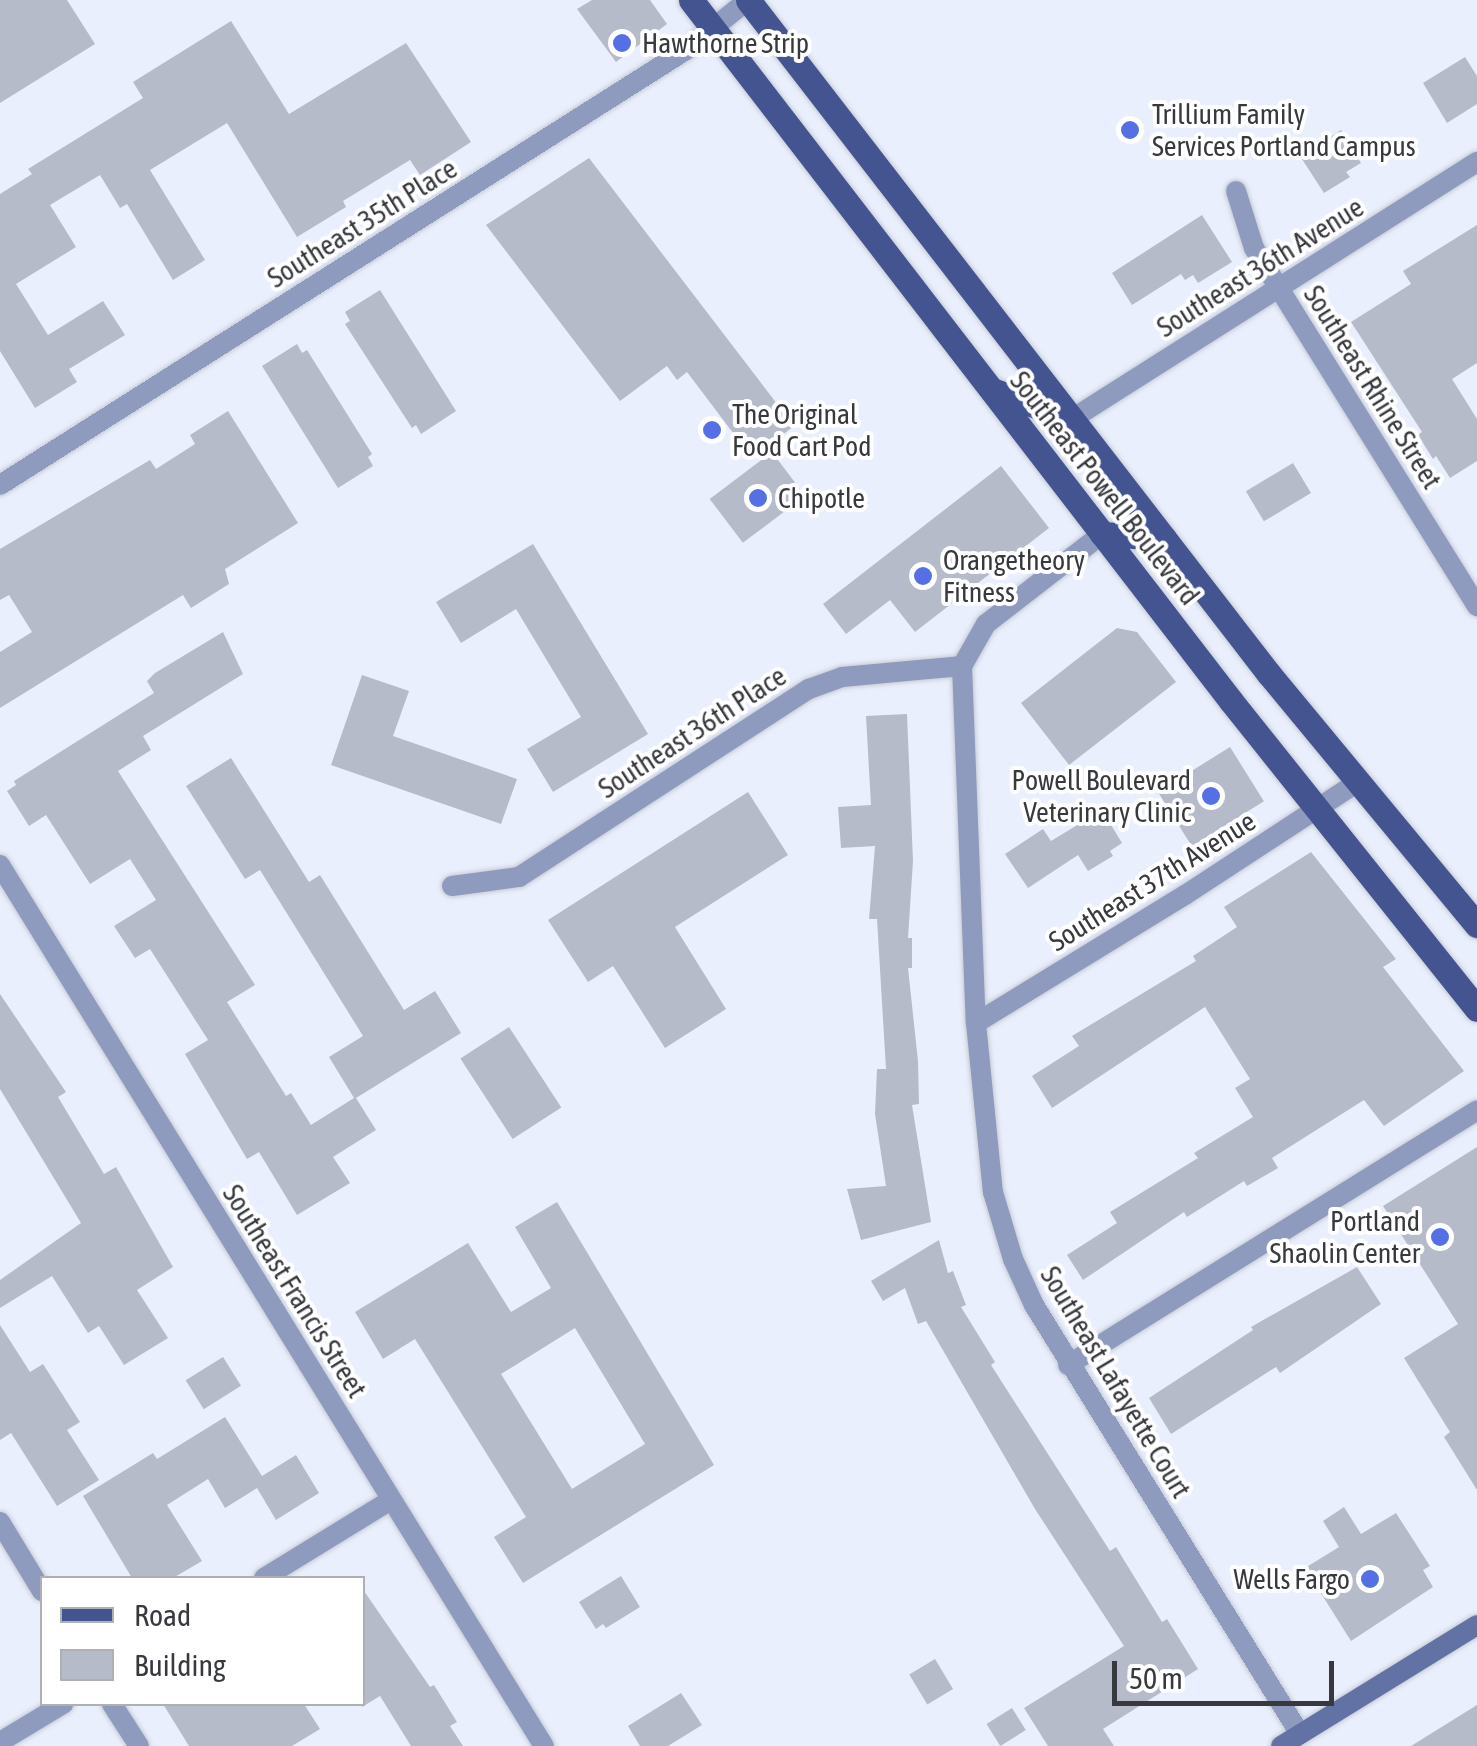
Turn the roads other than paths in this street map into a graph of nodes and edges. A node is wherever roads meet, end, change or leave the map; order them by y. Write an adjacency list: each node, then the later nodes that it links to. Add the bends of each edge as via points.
1 (692, 0): 3 (main road, Southeast Powell Boulevard)
2 (748, 0): 3 (street, Southeast 35th Place); 8 (main road, Southeast Powell Boulevard)
3 (713, 28): 7 (main road, Southeast Powell Boulevard); 9 (street, Southeast 35th Place)
4 (1477, 162): 6 (street, Southeast 36th Avenue)
5 (1236, 191): 6 (street, Southeast Rhine Street, via 1254,248)
6 (1279, 289): 8 (street, Southeast 36th Avenue); 12 (street, Southeast Rhine Street)
7 (992, 390): 8 (main road); 10 (main road, Southeast Powell Boulevard)
8 (1072, 419): 11 (main road, Southeast Powell Boulevard)
9 (0, 485)
10 (1102, 534): 11 (main road); 13 (street, via 986,624); 15 (main road, Southeast Powell Boulevard)
11 (1164, 538): 14 (main road, Southeast Powell Boulevard)
12 (1477, 606)
13 (962, 666): 17 (street, Southeast 36th Place, via 842,677 809,689 519,877); 21 (street, Southeast Lafayette Court)
14 (1356, 782): 15 (street, Southeast 37th Avenue); 19 (main road, Southeast Powell Boulevard)
15 (1316, 810): 20 (main road, Southeast Powell Boulevard); 21 (street, Southeast 37th Avenue)
16 (0, 865): 18 (street, Southeast Francis Street)
17 (452, 886)
18 (6, 888): 24 (street, Southeast Francis Street)
19 (1477, 925)
20 (1477, 1009)
21 (976, 1023): 23 (street, Southeast Lafayette Court, via 983,1124 1000,1221 1034,1305)
22 (1477, 1110): 23 (street)
23 (1068, 1365): 31 (street, Southeast Lafayette Court)
24 (391, 1500): 26 (street); 34 (street, Southeast Francis Street)
25 (0, 1522): 27 (street)
26 (267, 1576)
27 (40, 1588)
28 (1477, 1624): 31 (main road)
29 (59, 1706): 32 (street)
30 (113, 1706): 33 (street)
31 (1300, 1734): 35 (main road)
32 (0, 1742)
33 (138, 1746)
34 (544, 1746)
35 (1281, 1746)

